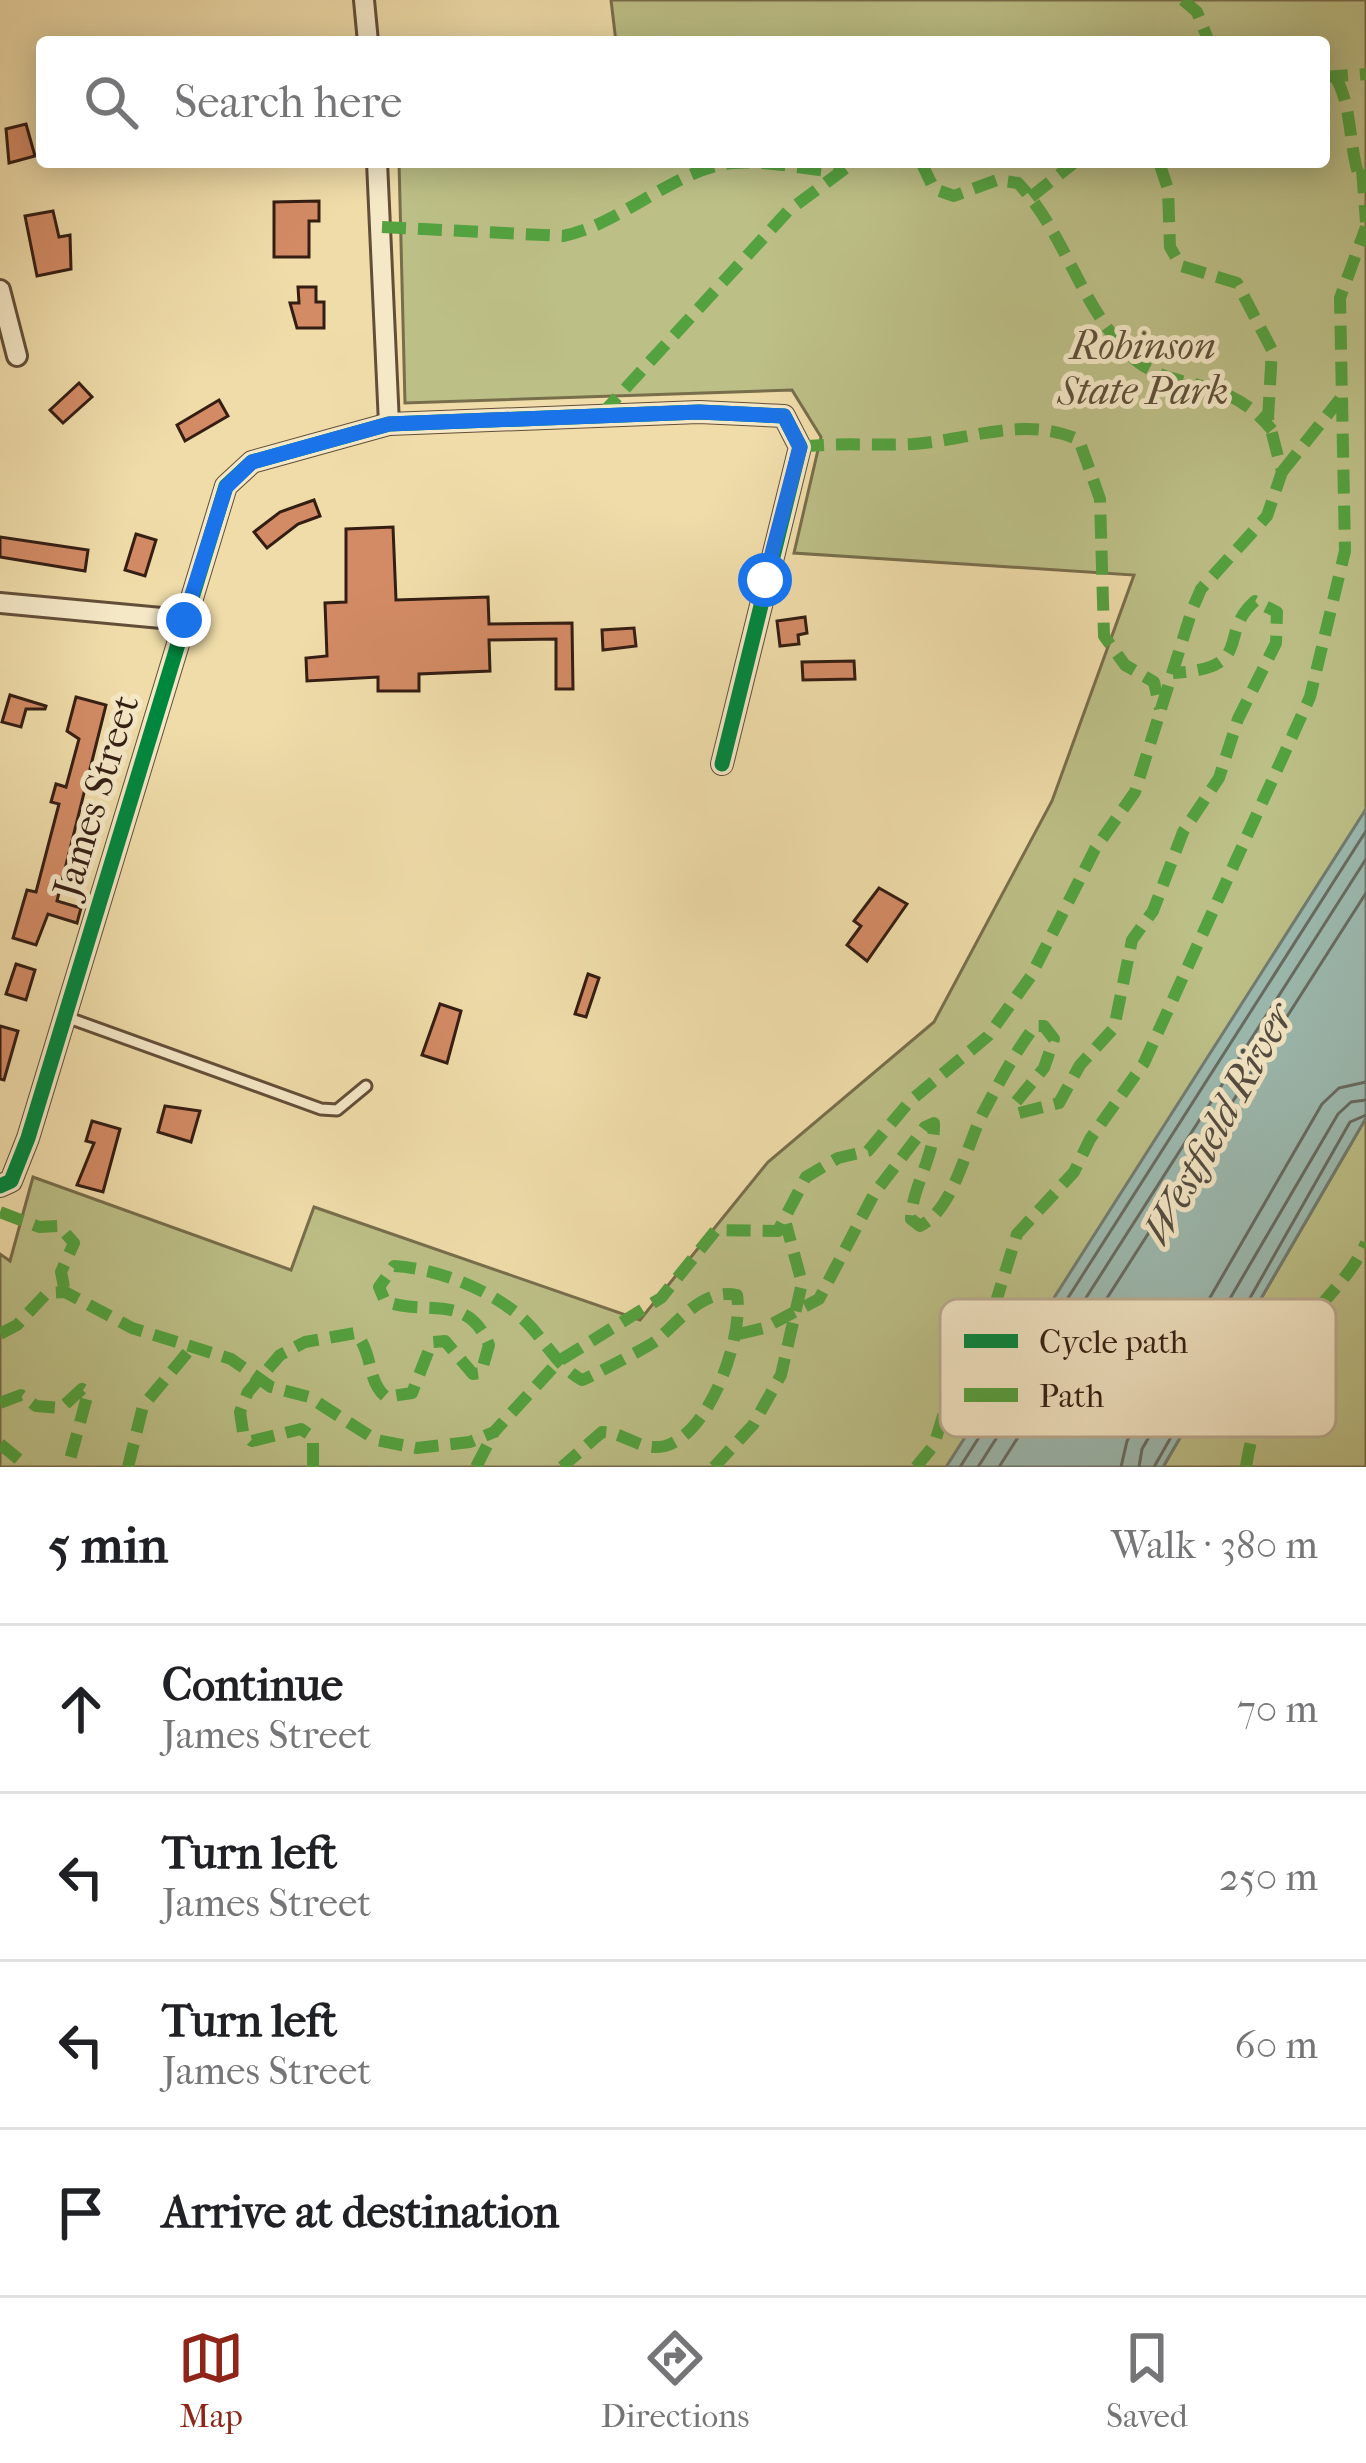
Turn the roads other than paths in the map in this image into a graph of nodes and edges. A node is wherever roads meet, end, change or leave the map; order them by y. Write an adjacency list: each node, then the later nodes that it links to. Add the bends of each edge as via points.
1 (364, 0): 2 (street)
2 (367, 36)
3 (377, 168): 6 (street)
4 (0, 290): 5 (street)
5 (17, 356)
6 (389, 424): 8 (street, James Street, via 252,462 226,487); 9 (street, James Street, via 784,416 800,447)
7 (0, 603): 8 (street)
8 (184, 620): 10 (street, James Street)
9 (722, 764)
10 (65, 1016): 11 (lane, via 321,1109 337,1110); 12 (street, James Street, via 28,1138 11,1181)
11 (366, 1087)
12 (0, 1186)

